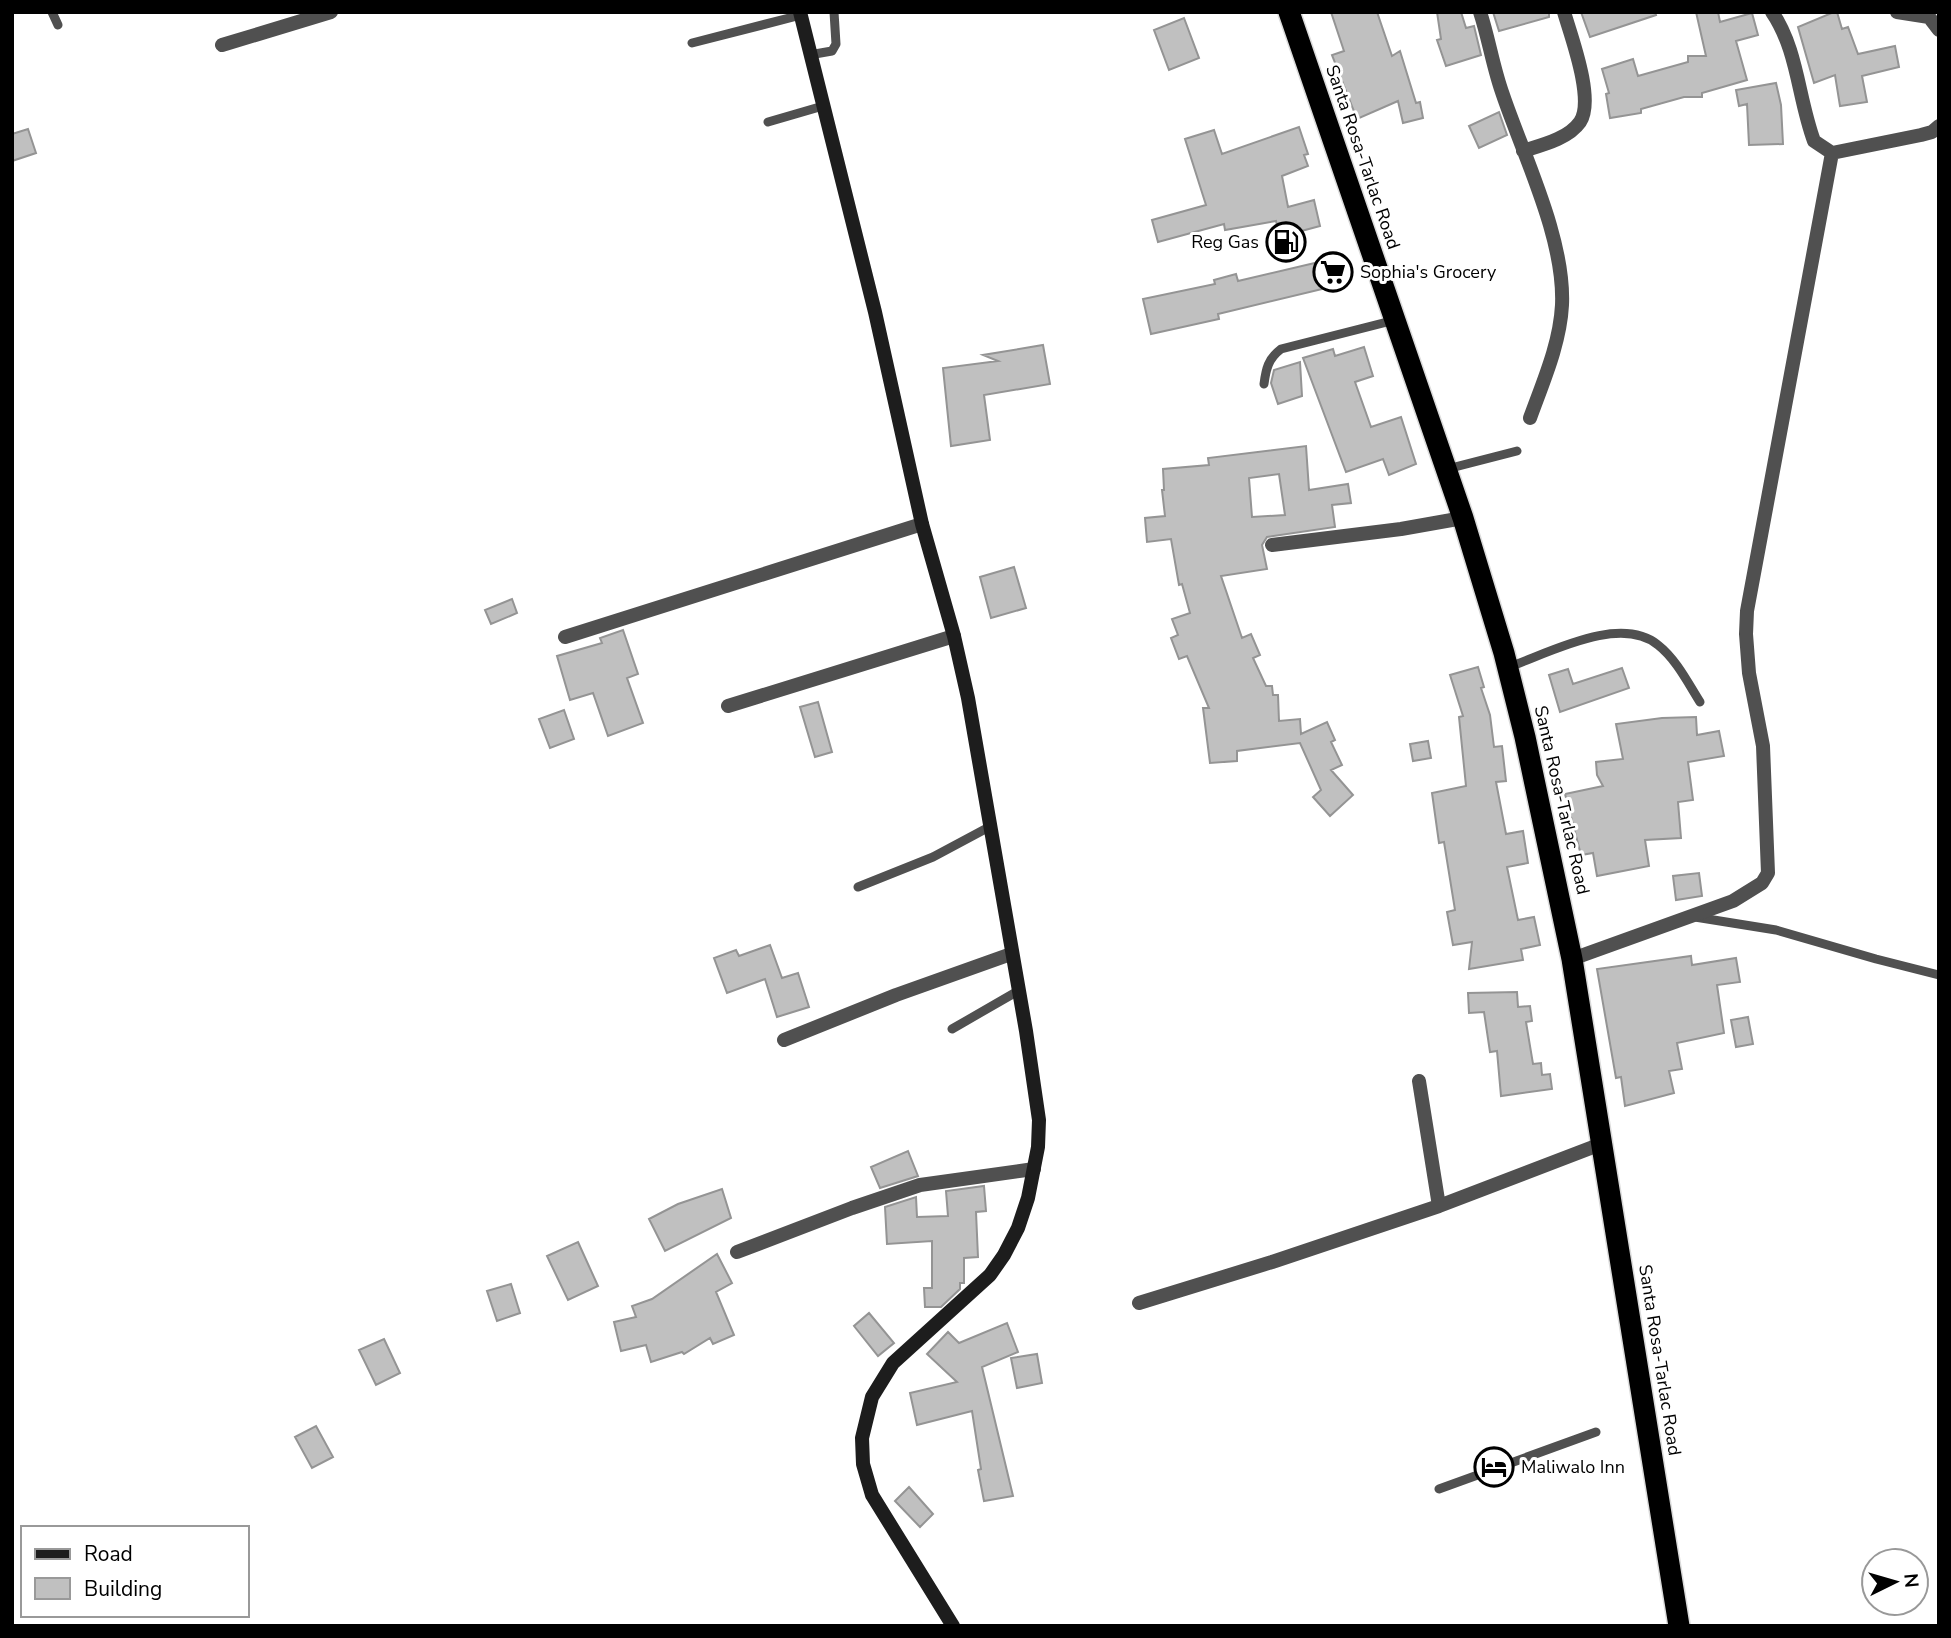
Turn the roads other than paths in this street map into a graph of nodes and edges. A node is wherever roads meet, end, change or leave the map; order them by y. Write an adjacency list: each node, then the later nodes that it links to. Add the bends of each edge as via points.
1 (52, 12): 10 (lane)
2 (331, 12): 13 (street)
3 (834, 12): 14 (lane, via 836,44 832,51)
4 (1289, 12): 20 (highway, Santa Rosa-Tarlac Road)
5 (1480, 12): 18 (street, via 1501,92)
6 (1563, 12): 18 (street, via 1581,74 1584,113 1566,135)
7 (1772, 12): 19 (street, via 1787,40 1814,141)
8 (1898, 12): 11 (street, via 1929,17)
9 (800, 14): 12 (lane); 14 (street)
10 (58, 25)
11 (1939, 30)
12 (692, 43)
13 (222, 45)
14 (810, 55): 15 (street)
15 (823, 106): 16 (lane); 26 (street)
16 (768, 122)
17 (1939, 126): 19 (street, via 1921,135)
18 (1523, 151): 22 (street, via 1558,256 1562,287 1558,334)
19 (1832, 153): 35 (street, via 1747,611 1749,673 1763,746 1768,873 1762,883 1742,896)
20 (1395, 320): 21 (lane, via 1281,349 1266,367); 24 (highway, Santa Rosa-Tarlac Road)
21 (1264, 384)
22 (1530, 418)
23 (1517, 451): 24 (lane)
24 (1447, 470): 25 (highway, Santa Rosa-Tarlac Road)
25 (1463, 517): 27 (street); 30 (highway, Santa Rosa-Tarlac Road)
26 (922, 524): 28 (street); 29 (street)
27 (1272, 545)
28 (954, 636): 32 (street); 33 (street)
29 (565, 637)
30 (1507, 667): 31 (lane, via 1602,635 1632,633 1660,646); 37 (highway, Santa Rosa-Tarlac Road)
31 (1700, 702)
32 (728, 706)
33 (991, 826): 34 (lane, via 933,857); 36 (street)
34 (858, 887)
35 (1689, 916): 37 (street); 38 (lane, via 1776,930)
36 (1011, 954): 39 (street); 41 (street)
37 (1572, 959): 43 (highway, Santa Rosa-Tarlac Road)
38 (1939, 975)
39 (1018, 990): 40 (lane); 44 (street, via 1039,1120)
40 (952, 1029)
41 (784, 1040)
42 (1419, 1080): 45 (street)
43 (1601, 1144): 45 (street); 51 (highway, Santa Rosa-Tarlac Road)
44 (1034, 1169): 46 (street, via 920,1185); 50 (street, via 1023,1216 997,1265 893,1363 872,1397 862,1438 863,1464 872,1495)
45 (1439, 1206): 47 (street)
46 (737, 1252)
47 (1139, 1303)
48 (1596, 1432): 49 (lane)
49 (1439, 1489)
50 (953, 1626)
51 (1679, 1626)

